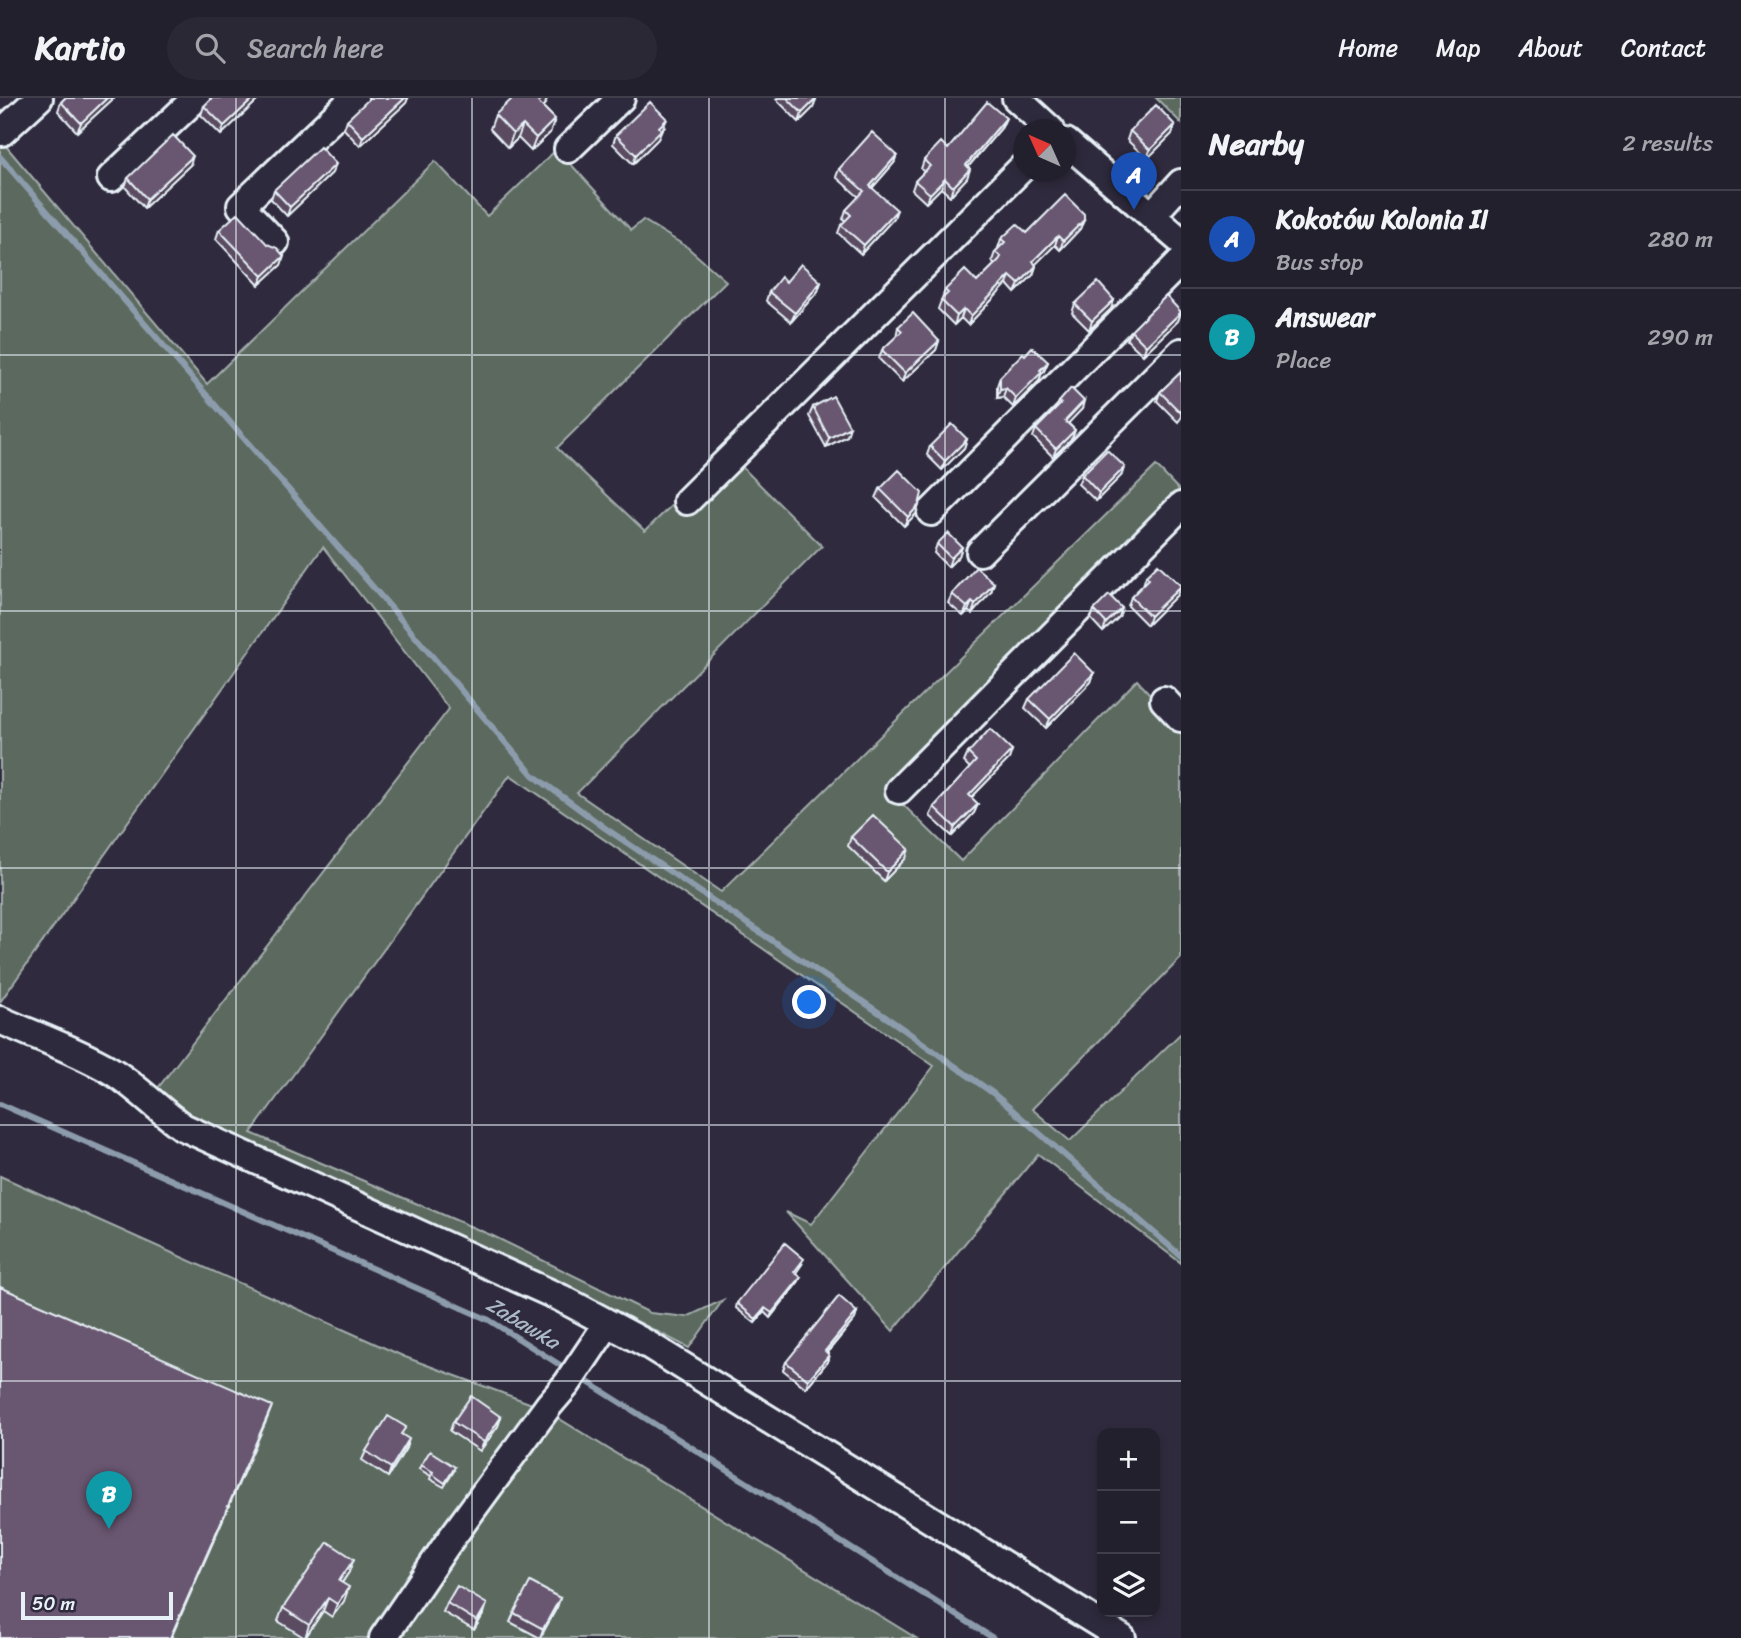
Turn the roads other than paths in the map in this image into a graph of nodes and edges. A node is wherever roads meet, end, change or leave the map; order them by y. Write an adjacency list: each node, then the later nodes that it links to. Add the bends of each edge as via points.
1 (39, 98): 7 (street)
2 (196, 98): 11 (street)
3 (354, 98): 15 (street, via 241,206)
4 (621, 98): 8 (street)
5 (1016, 98): 6 (street)
6 (1039, 119)
7 (2, 132)
8 (568, 149)
9 (1076, 150): 13 (street)
10 (1013, 177): 18 (street)
11 (111, 178)
12 (1181, 183): 13 (street)
13 (1152, 215): 14 (street)
14 (1181, 241)
15 (275, 242)
16 (1181, 261): 20 (street)
17 (1181, 352): 21 (street)
18 (687, 501)
19 (1181, 506): 22 (street)
20 (931, 512)
21 (980, 552)
22 (899, 790)
23 (0, 1020): 24 (street, via 108,1069 140,1089 183,1127 539,1287)
24 (608, 1323): 25 (street); 26 (street)
25 (383, 1638)
26 (1122, 1638)

